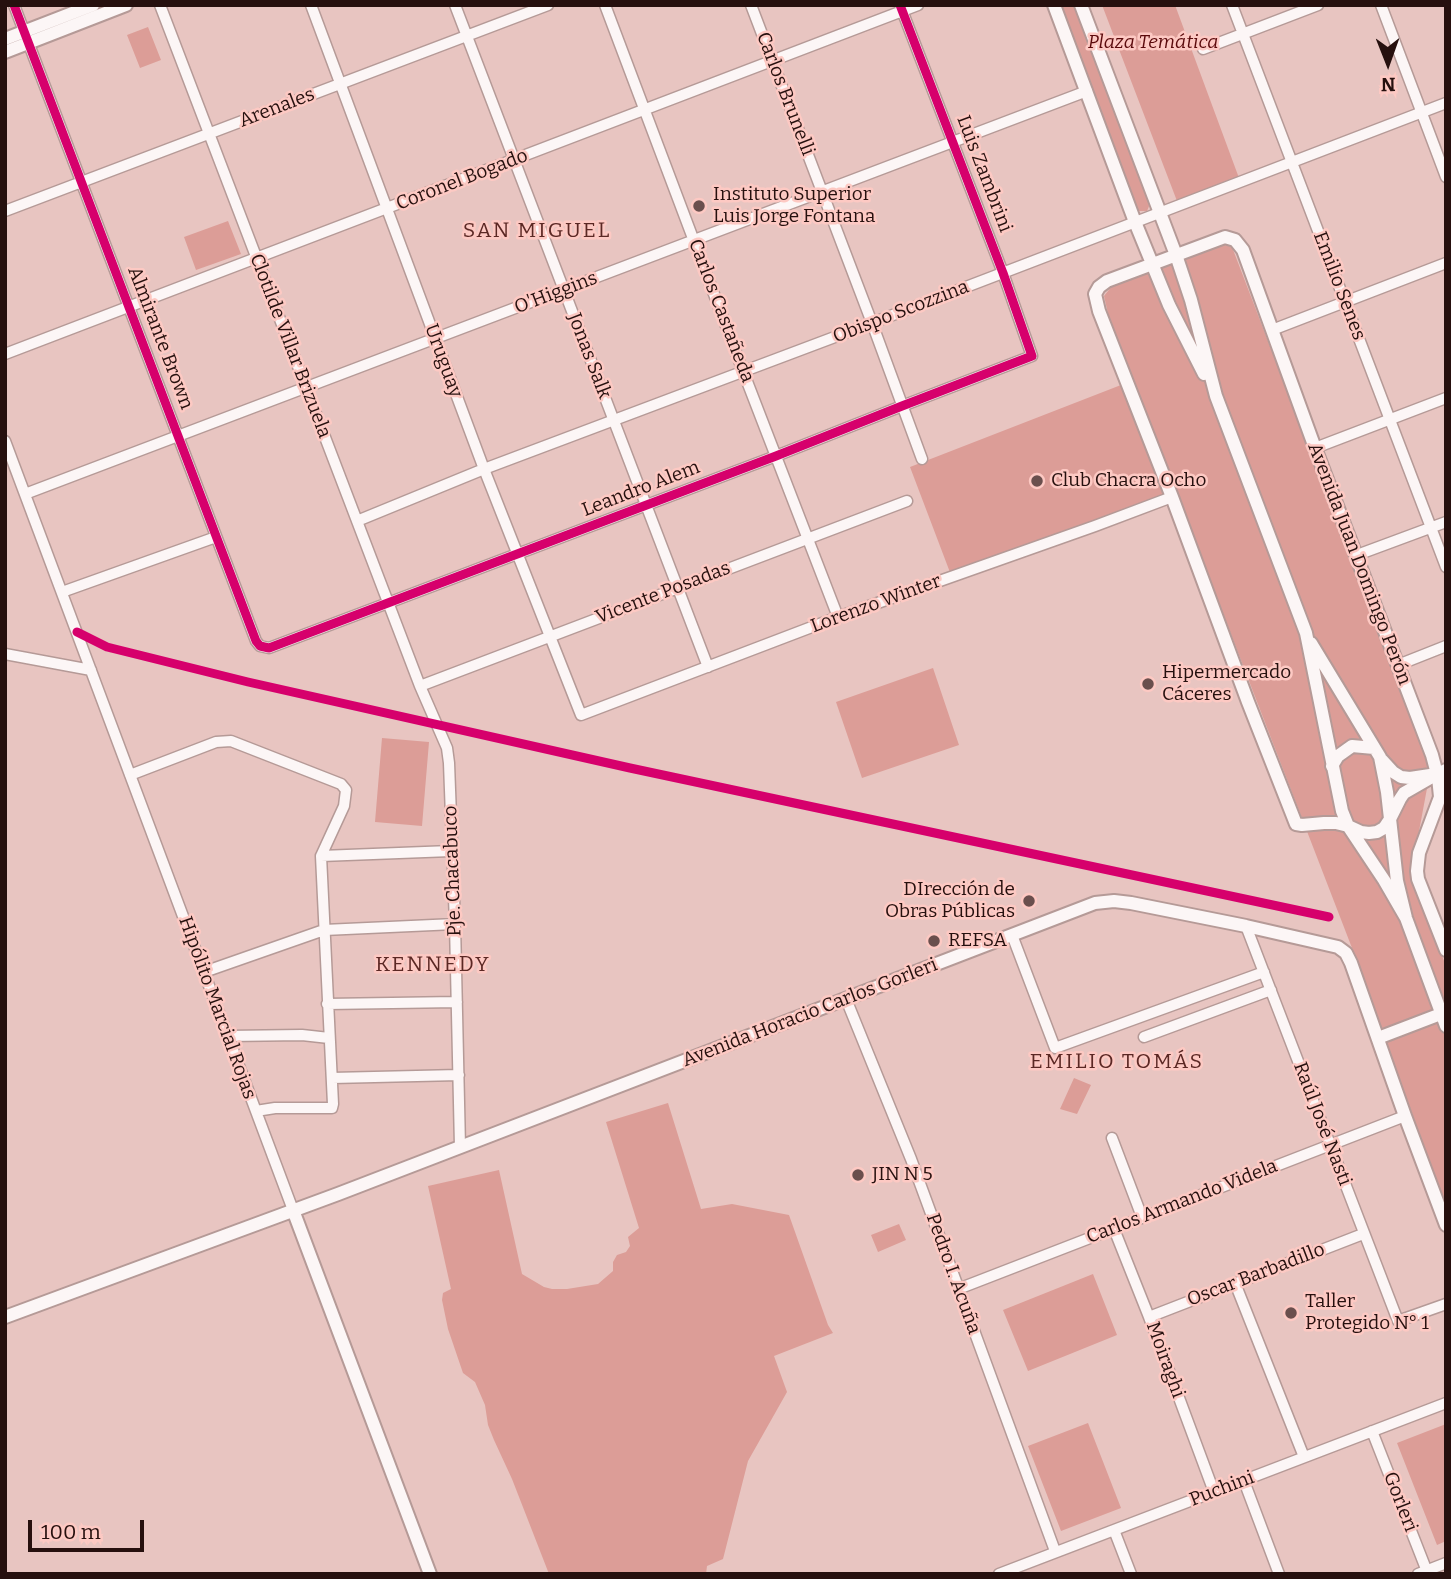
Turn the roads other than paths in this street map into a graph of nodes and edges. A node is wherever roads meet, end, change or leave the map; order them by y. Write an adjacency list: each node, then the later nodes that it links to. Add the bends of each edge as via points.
1 (14, 5): 19 (street, Almirante Brown)
2 (93, 5): 19 (main road)
3 (126, 5): 19 (main road)
4 (160, 5): 29 (street, Clotilde Villar Brizuela)
5 (310, 5): 24 (street, Uruguay)
6 (455, 5): 18 (street, Jonas Salk)
7 (548, 5): 18 (street, Arenales)
8 (605, 5): 27 (street, Carlos Castañeda)
9 (751, 5): 23 (street, Carlos Brunelli)
10 (918, 5): 16 (street, Coronel Bogado)
11 (1054, 5): 25 (main road)
12 (1081, 5): 38 (main road)
13 (1232, 5): 17 (street, Emilio Senes)
14 (1318, 5): 17 (street)
15 (1381, 5): 28 (street)
16 (902, 8): 23 (street, Coronel Bogado); 30 (street, Luis Zambrini)
17 (1243, 34): 21 (street); 32 (street, Emilio Senes)
18 (466, 36): 24 (street, Arenales); 31 (street, Jonas Salk)
19 (26, 37): 20 (main road); 22 (main road); 34 (street, Almirante Brown)
20 (5, 39)
21 (1203, 49)
22 (5, 52)
23 (772, 61): 27 (street, Coronel Bogado); 35 (street, Carlos Brunelli)
24 (340, 84): 29 (street, Arenales); 36 (street, Uruguay)
25 (1087, 91): 30 (street, O'Higgins); 39 (main road)
26 (1446, 103): 28 (street, Obispo Scozzina)
27 (645, 110): 31 (street, Coronel Bogado); 40 (street, Carlos Castañeda)
28 (1422, 113): 32 (street, Obispo Scozzina); 33 (street)
29 (209, 134): 34 (street, Arenales); 42 (street, Clotilde Villar Brizuela)
30 (953, 142): 35 (street, O'Higgins); 45 (street, Luis Zambrini)
31 (515, 160): 36 (street, Coronel Bogado); 46 (street, Jonas Salk)
32 (1292, 162): 38 (street, Obispo Scozzina); 47 (street, Emilio Senes)
33 (1446, 177)
34 (81, 182): 37 (street, Arenales); 48 (street, Almirante Brown)
35 (822, 192): 40 (street, O'Higgins); 49 (street, Carlos Brunelli)
36 (387, 209): 42 (street, Coronel Bogado); 51 (street, Uruguay)
37 (5, 211)
38 (1161, 213): 39 (street, Obispo Scozzina); 41 (main road)
39 (1135, 222): 44 (main road); 45 (street, Obispo Scozzina)
40 (694, 241): 46 (street, O'Higgins); 54 (street, Carlos Castañeda)
41 (1176, 255): 44 (main road); 50 (main road, Avenida Juan Domingo Perón, via 1225,237 1235,240 1243,250); 56 (main road)
42 (257, 258): 48 (street, Coronel Bogado); 55 (street, Clotilde Villar Brizuela)
43 (1446, 263): 47 (street)
44 (1153, 264): 56 (main road); 68 (main road, via 1107,281 1096,294)
45 (1003, 273): 49 (street, Obispo Scozzina); 53 (street, Luis Zambrini)
46 (564, 290): 51 (street, O'Higgins); 60 (street, Jonas Salk)
47 (1345, 302): 50 (street); 59 (street, Emilio Senes)
48 (129, 307): 52 (street, Coronel Bogado); 61 (street, Almirante Brown)
49 (872, 323): 54 (street, Obispo Scozzina); 58 (street, Carlos Brunelli)
50 (1272, 330): 63 (main road, Avenida Juan Domingo Perón)
51 (435, 339): 55 (street, O'Higgins); 66 (street, Uruguay)
52 (5, 354)
53 (1032, 356): 58 (street, Leandro Alem)
54 (743, 371): 60 (street, Obispo Scozzina); 64 (street, Carlos Castañeda)
55 (306, 388): 61 (street, O'Higgins); 71 (street, Clotilde Villar Brizuela)
56 (1216, 396): 83 (main road)
57 (1446, 398): 59 (street)
58 (902, 406): 64 (street, Leandro Alem); 65 (street, Carlos Brunelli)
59 (1390, 419): 63 (street); 73 (street, Emilio Senes)
60 (613, 420): 66 (street, Obispo Scozzina); 70 (street, Jonas Salk)
61 (179, 437): 67 (street, O'Higgins); 74 (street, Almirante Brown)
62 (5, 441): 67 (street, Hipólito Marcial Rojas)
63 (1315, 448): 77 (main road, Avenida Juan Domingo Perón)
64 (776, 456): 70 (street, Leandro Alem); 75 (street, Carlos Castañeda)
65 (922, 459)
66 (484, 469): 71 (street, Obispo Scozzina); 76 (street, Uruguay)
67 (25, 494): 80 (street, Hipólito Marcial Rojas)
68 (1172, 498): 82 (street, Lorenzo Winter); 98 (main road, via 1297,824)
69 (907, 501): 75 (street, Vicente Posadas)
70 (646, 505): 76 (street, Leandro Alem); 79 (street, Jonas Salk)
71 (357, 521): 81 (street, Clotilde Villar Brizuela)
72 (1446, 522): 73 (street)
73 (1431, 527): 77 (street); 78 (street, Emilio Senes)
74 (216, 537): 80 (street); 85 (street, Almirante Brown)
75 (808, 538): 79 (street, Vicente Posadas); 82 (street, Carlos Castañeda)
76 (517, 554): 81 (street, Leandro Alem); 84 (street, Uruguay)
77 (1357, 555): 88 (main road, Avenida Juan Domingo Perón)
78 (1446, 567)
79 (678, 588): 84 (street, Vicente Posadas); 89 (street, Jonas Salk)
80 (62, 592): 90 (street, Hipólito Marcial Rojas)
81 (388, 603): 85 (street, Leandro Alem, via 269,648); 91 (street, Clotilde Villar Brizuela)
82 (838, 617): 89 (street, Lorenzo Winter)
83 (1306, 633): 93 (main road); 94 (main road)
84 (550, 636): 91 (street, Vicente Posadas); 92 (street, Uruguay)
85 (260, 646)
86 (1446, 646): 88 (street)
87 (5, 654): 90 (street)
88 (1398, 665): 95 (main road, Avenida Juan Domingo Perón)
89 (708, 667): 92 (street, Lorenzo Winter)
90 (91, 670): 96 (street, Hipólito Marcial Rojas)
91 (420, 686): 99 (street, Pje. Chacabuco, via 449,763)
92 (581, 715)
93 (1377, 752): 94 (main road, via 1352,746); 95 (main road, via 1401,777); 97 (main road)
94 (1332, 766): 98 (main road)
95 (1442, 772): 97 (main road, via 1405,793); 106 (main road, Avenida Juan Domingo Perón, via 1439,803 1416,870)
96 (130, 775): 100 (street, via 216,742 231,741 341,784 346,790 344,806); 107 (street, Hipólito Marcial Rojas)
97 (1390, 819): 98 (main road, via 1377,832); 101 (main road)
98 (1348, 826): 101 (main road)
99 (451, 850): 100 (street); 102 (street, Pje. Chacabuco)
100 (321, 856): 104 (street)
101 (1406, 918): 113 (main road)
102 (455, 924): 104 (street); 111 (street, Pje. Chacabuco)
103 (1246, 926): 105 (main road, Avenida Horacio Carlos Gorleri, via 1114,901); 108 (street, Raúl José Nasti); 117 (main road, Avenida Horacio Carlos Gorleri, via 1338,947 1346,953)
104 (324, 930): 107 (street); 112 (street)
105 (1012, 935): 108 (street, via 1055,1048); 110 (main road, Avenida Horacio Carlos Gorleri)
106 (1446, 950)
107 (204, 972): 114 (street, Hipólito Marcial Rojas)
108 (1264, 972): 109 (street, Raúl José Nasti)
109 (1271, 990): 115 (street); 123 (street, Raúl José Nasti)
110 (846, 999): 124 (main road, Avenida Horacio Carlos Gorleri); 131 (street, Pedro I. Acuña)
111 (457, 1002): 112 (street); 118 (street, Pje. Chacabuco)
112 (327, 1004): 116 (street)
113 (1444, 1017): 117 (main road)
114 (228, 1036): 116 (street); 120 (street, Hipólito Marcial Rojas)
115 (1144, 1037)
116 (329, 1038): 119 (street)
117 (1378, 1038): 121 (main road)
118 (458, 1075): 119 (street); 124 (street, Pje. Chacabuco)
119 (332, 1078): 120 (street, via 332,1108)
120 (256, 1111): 125 (street, Hipólito Marcial Rojas)
121 (1405, 1116): 123 (street, Carlos Armando Videla); 127 (main road)
122 (1112, 1138): 126 (street)
123 (1330, 1145): 126 (street, Carlos Armando Videla); 129 (street, Raúl José Nasti)
124 (460, 1147): 125 (main road, Avenida Horacio Carlos Gorleri)
125 (293, 1210): 133 (main road, Avenida Horacio Carlos Gorleri); 144 (main road, Hipólito Marcial Rojas)
126 (1142, 1217): 128 (street, Carlos Armando Videla)
127 (1446, 1225)
128 (1114, 1229): 131 (street, Carlos Armando Videla); 134 (street, Moiraghi)
129 (1363, 1234): 130 (street, Oscar Barbadillo); 132 (street, Raúl José Nasti, via 1398,1321)
130 (1235, 1283): 134 (street, Oscar Barbadillo); 137 (street)
131 (958, 1289): 141 (street, Pedro I. Acuña)
132 (1446, 1304)
133 (5, 1317)
134 (1149, 1317): 139 (street, Moiraghi)
135 (1446, 1403): 136 (street, Puchini)
136 (1372, 1431): 137 (street, Puchini); 143 (street, Gorleri)
137 (1304, 1457): 138 (street, Puchini)
138 (1244, 1481): 139 (street, Puchini); 147 (street)
139 (1214, 1492): 140 (street, Puchini)
140 (1114, 1530): 141 (street, Puchini); 146 (street)
141 (1055, 1551): 145 (street, Puchini)
142 (1446, 1563): 143 (street)
143 (1424, 1573)
144 (430, 1574)
145 (999, 1574)
146 (1131, 1574)
147 (1279, 1574)

